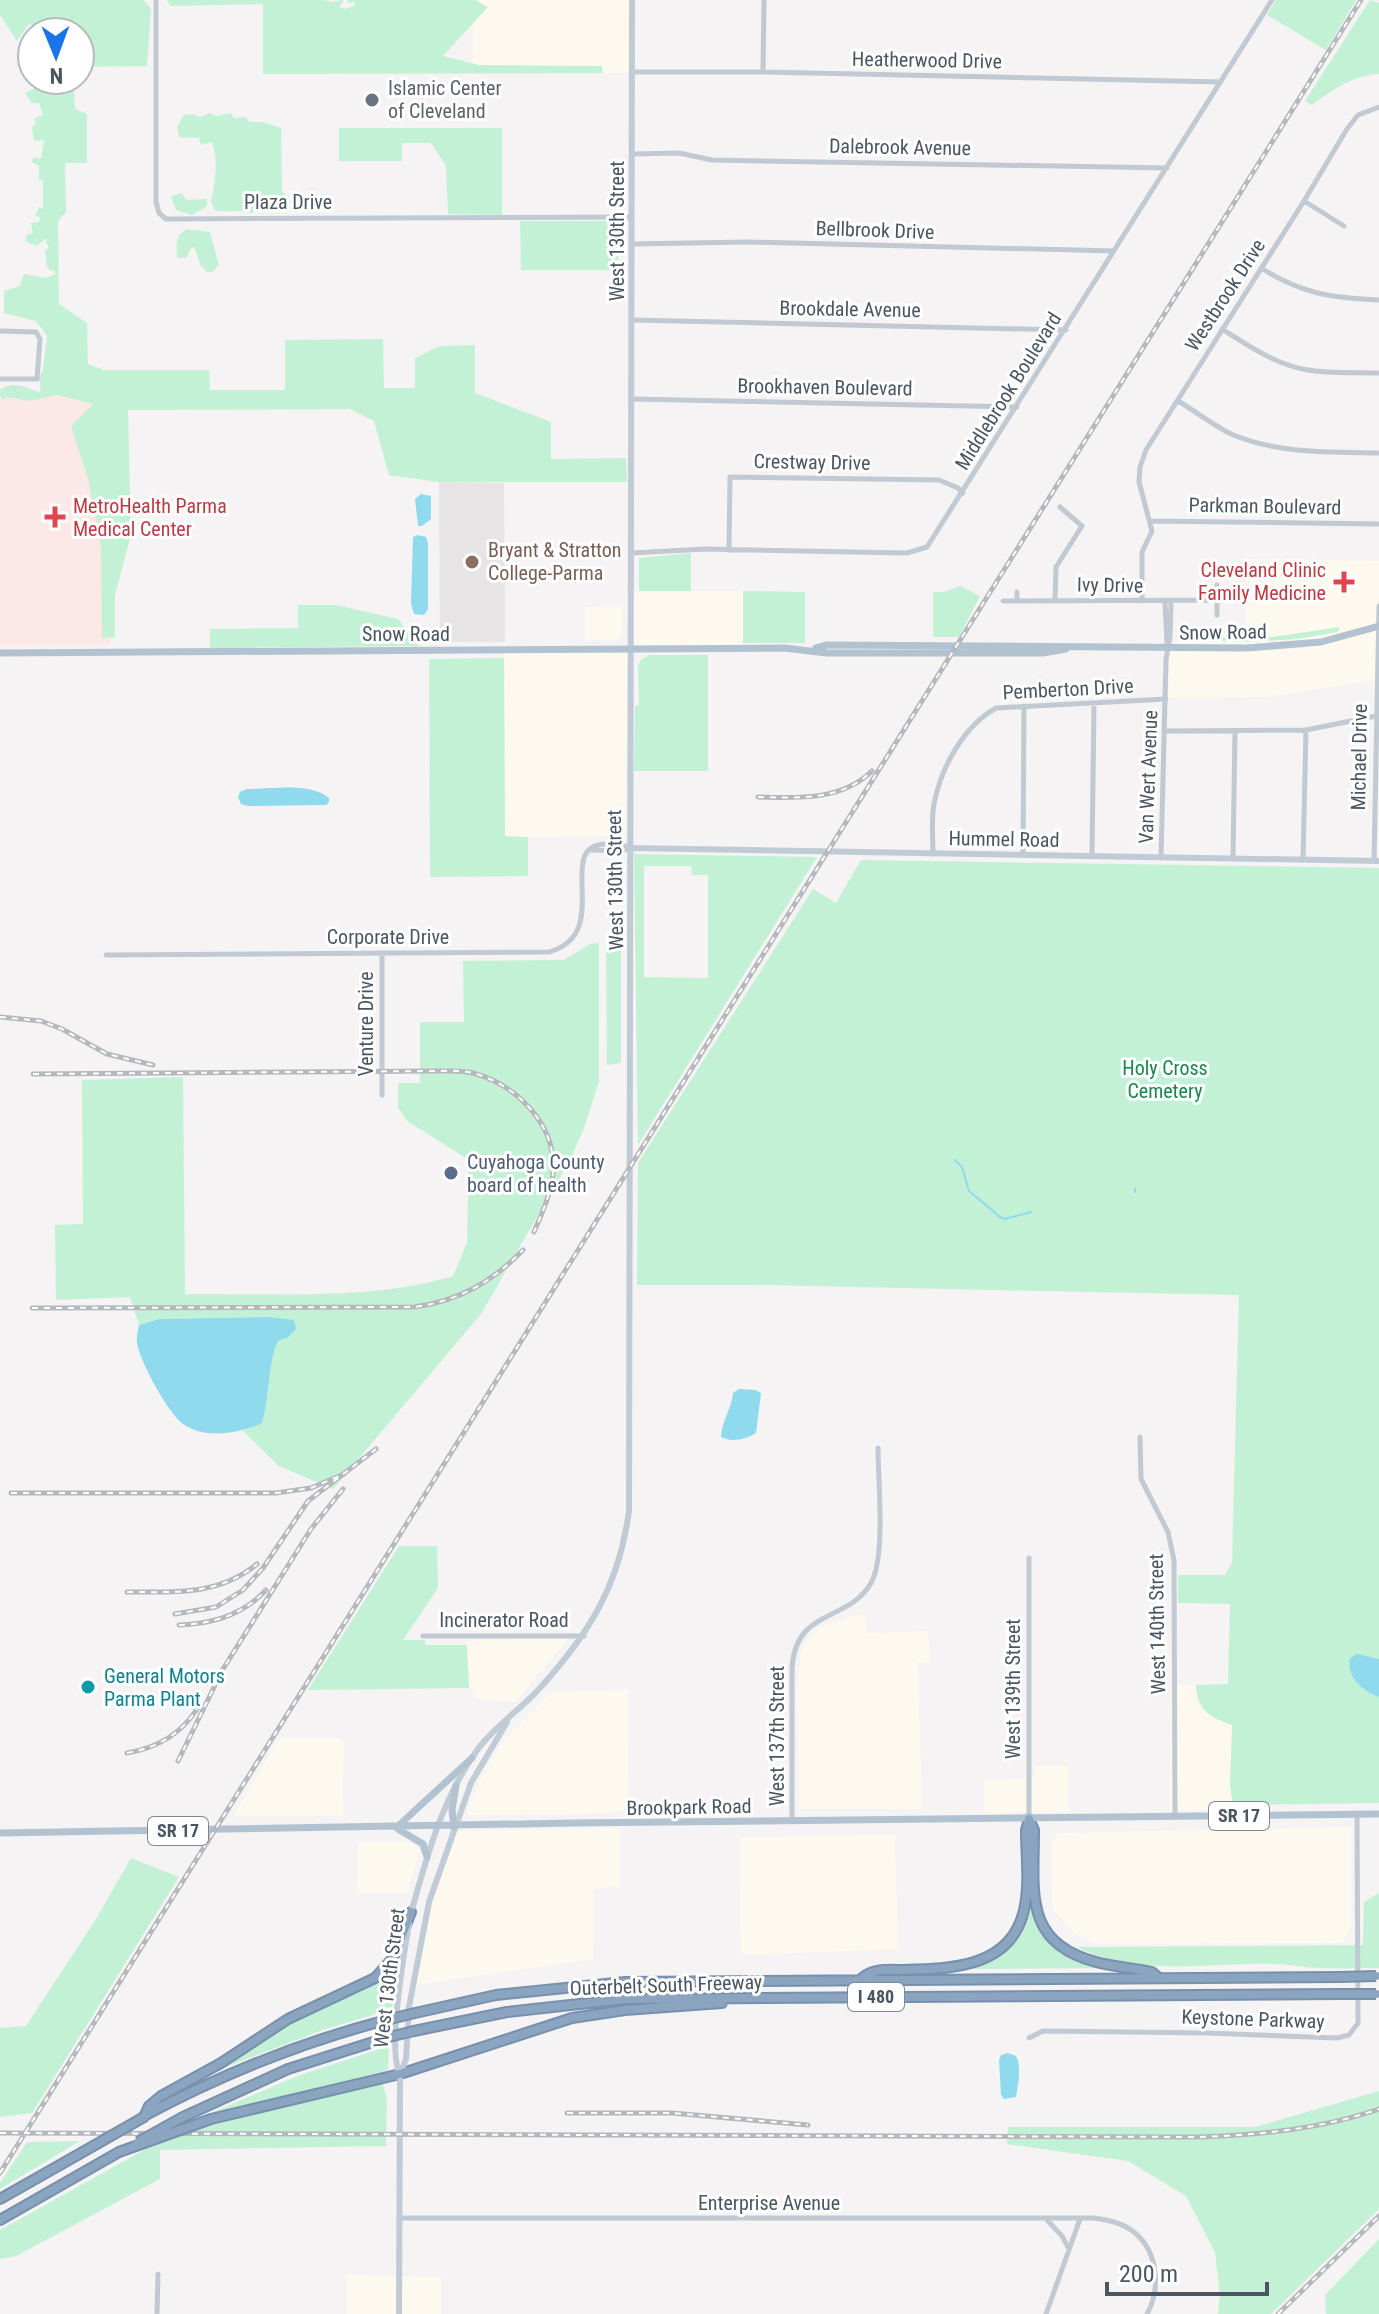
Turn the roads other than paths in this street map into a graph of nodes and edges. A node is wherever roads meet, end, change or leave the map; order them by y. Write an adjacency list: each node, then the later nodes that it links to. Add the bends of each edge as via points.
1 (156, 0): 12 (street, Plaza Drive, via 156,202 166,219)
2 (632, 0): 5 (main road, West 130th Street)
3 (764, 0): 6 (street)
4 (1272, 0): 7 (street, Middlebrook Boulevard)
5 (632, 72): 6 (street, Heatherwood Drive); 9 (main road, West 130th Street)
6 (763, 72): 7 (street, Heatherwood Drive)
7 (1221, 82): 10 (street, Middlebrook Boulevard)
8 (1379, 107): 11 (street, Westbrook Drive, via 1358,115)
9 (633, 154): 10 (street, Dalebrook Avenue); 12 (main road, West 130th Street)
10 (1167, 168): 15 (street, Middlebrook Boulevard)
11 (1304, 201): 13 (street); 16 (street, Westbrook Drive)
12 (633, 217): 14 (main road, West 130th Street)
13 (1344, 226)
14 (633, 244): 15 (street, Bellbrook Drive); 18 (main road, West 130th Street)
15 (1115, 251): 20 (street, Middlebrook Boulevard)
16 (1261, 268): 17 (street, via 1308,292); 19 (street, Westbrook Drive)
17 (1379, 300)
18 (633, 320): 20 (street, Brookdale Avenue); 24 (main road, West 130th Street)
19 (1222, 329): 22 (street, via 1288,365); 25 (street, Westbrook Drive)
20 (1066, 330): 26 (street, Middlebrook Boulevard)
21 (0, 331): 23 (street, via 36,332 40,339 37,379)
22 (1379, 373)
23 (0, 379)
24 (632, 399): 26 (street, Brookhaven Boulevard); 33 (main road, West 130th Street)
25 (1178, 401): 27 (street, via 1230,433 1268,444 1292,450); 30 (street, Westbrook Drive, via 1140,467)
26 (1017, 407): 28 (street, Middlebrook Boulevard)
27 (1379, 453)
28 (963, 493): 32 (street, Middlebrook Boulevard, via 932,542 915,553); 32 (street, Crestway Drive, via 939,480 730,477)
29 (1060, 507): 36 (street, via 1082,526 1056,567)
30 (1150, 521): 31 (street, Parkman Boulevard); 40 (street, via 1152,531 1142,552)
31 (1379, 524)
32 (729, 550): 33 (street, Middlebrook Boulevard)
33 (632, 553): 46 (main road, West 130th Street)
34 (1217, 585): 37 (street)
35 (1017, 592): 39 (street)
36 (1055, 600): 39 (street, Ivy Drive); 40 (street, Ivy Drive)
37 (1217, 600): 41 (street, Ivy Drive); 43 (street)
38 (1003, 601): 39 (street, Ivy Drive)
39 (1017, 601)
40 (1142, 601): 41 (street, Ivy Drive)
41 (1168, 601): 45 (street, Van Wert Avenue)
42 (1379, 606): 44 (street, Michael Drive)
43 (1217, 615)
44 (1379, 626): 45 (main road, Snow Road, via 1298,645); 51 (street, Michael Drive)
45 (1168, 648): 46 (main road, Snow Road); 48 (street, Van Wert Avenue)
46 (631, 649): 47 (main road, Snow Road); 55 (main road, West 130th Street)
47 (0, 653)
48 (1166, 699): 49 (street, Pemberton Drive); 53 (street, Van Wert Avenue)
49 (1094, 703): 50 (street, Pemberton Drive); 58 (street)
50 (1024, 706): 56 (street, Pemberton Drive, via 996,708 969,728 940,781 933,807); 57 (street)
51 (1376, 716): 52 (street); 62 (street, Michael Drive)
52 (1306, 730): 54 (street); 61 (street)
53 (1165, 731): 54 (street); 59 (street, Van Wert Avenue)
54 (1235, 731): 60 (street)
55 (629, 848): 56 (main road, Hummel Road); 63 (street, Corporate Drive, via 590,850 582,867 581,925 560,949); 70 (main road, West 130th Street, via 630,1505 619,1558)
56 (933, 854): 57 (main road, Hummel Road)
57 (1023, 855): 58 (main road, Hummel Road)
58 (1092, 857): 59 (main road, Hummel Road)
59 (1161, 858): 60 (main road, Hummel Road)
60 (1233, 859): 61 (main road, Hummel Road)
61 (1303, 860): 62 (main road, Hummel Road)
62 (1376, 861)
63 (382, 953): 64 (street, Corporate Drive); 65 (street, Venture Drive)
64 (106, 955)
65 (382, 1095)
66 (1140, 1437): 78 (street, West 140th Street, via 1141,1479 1168,1532 1174,1560)
67 (878, 1448): 80 (street, West 137th Street, via 873,1577 856,1600 813,1623 794,1652)
68 (1029, 1558): 79 (street, West 139th Street)
69 (423, 1636): 70 (street, Incinerator Road)
70 (585, 1636): 71 (main road, West 130th Street)
71 (508, 1720): 72 (main road, West 130th Street); 74 (main road, West 130th Street)
72 (472, 1758): 73 (main road, West 130th Street); 83 (main road)
73 (461, 1776): 74 (main road); 75 (main road, West 130th Street)
74 (471, 1783): 82 (main road, West 130th Street)
75 (456, 1786): 81 (main road, West 130th Street); 82 (main road)
76 (1379, 1814): 77 (main road, Brookpark Road / SR 17)
77 (1357, 1815): 78 (main road, Brookpark Road / SR 17); 95 (street, Keystone Parkway, via 1358,2023 1349,2035 1043,2031)
78 (1175, 1817): 79 (main road, Brookpark Road / SR 17)
79 (1029, 1819): 80 (main road, Brookpark Road / SR 17); 91 (highway, via 1034,1830 1035,1907 1045,1932 1076,1956); 92 (highway, via 1025,1909 999,1950 961,1966 875,1971)
80 (792, 1822): 82 (main road, Brookpark Road / SR 17)
81 (437, 1827): 82 (main road, Brookpark Road / SR 17); 83 (main road, Brookpark Road / SR 17); 85 (main road, West 130th Street)
82 (454, 1827): 87 (main road, West 130th Street)
83 (396, 1828): 84 (main road, Brookpark Road / SR 17); 85 (main road, via 423,1844)
84 (0, 1833)
85 (427, 1857): 86 (main road, West 130th Street)
86 (418, 1887): 87 (main road); 88 (main road, West 130th Street)
87 (432, 1892): 89 (main road, West 130th Street)
88 (411, 1912): 89 (main road); 96 (main road, West 130th Street, via 397,2033); 97 (highway, via 393,1958 375,1978 288,2019 161,2096)
89 (424, 1917): 96 (main road, West 130th Street)
90 (1378, 1976): 91 (highway, Outerbelt South Freeway / I 480, bridge)
91 (1158, 1978): 92 (highway, Outerbelt South Freeway / I 480)
92 (862, 1979): 97 (highway, Outerbelt South Freeway / I 480, bridge, via 585,1985 496,1995 390,2019 295,2049)
93 (1378, 1994): 94 (highway, Outerbelt South Freeway / I 480, bridge)
94 (774, 1997): 96 (highway, via 572,2018); 98 (highway, Outerbelt South Freeway / I 480, bridge, via 569,2004 414,2031 288,2069)
95 (1029, 2038)
96 (400, 2074): 98 (highway, bridge, via 211,2119); 100 (main road, West 130th Street)
97 (144, 2117): 99 (highway, Outerbelt South Freeway / I 480, bridge)
98 (118, 2152): 103 (highway, Outerbelt South Freeway / I 480)
99 (4, 2197)
100 (399, 2218): 101 (street, Enterprise Avenue); 107 (main road, West 130th Street)
101 (1046, 2219): 102 (street, Enterprise Avenue); 104 (street)
102 (1080, 2219): 104 (street); 109 (street, Enterprise Avenue, via 1108,2220 1135,2233 1145,2245 1156,2284)
103 (0, 2220)
104 (1069, 2249): 108 (street)
105 (158, 2274): 106 (street)
106 (157, 2314)
107 (399, 2314)
108 (1046, 2314)
109 (1147, 2314)

